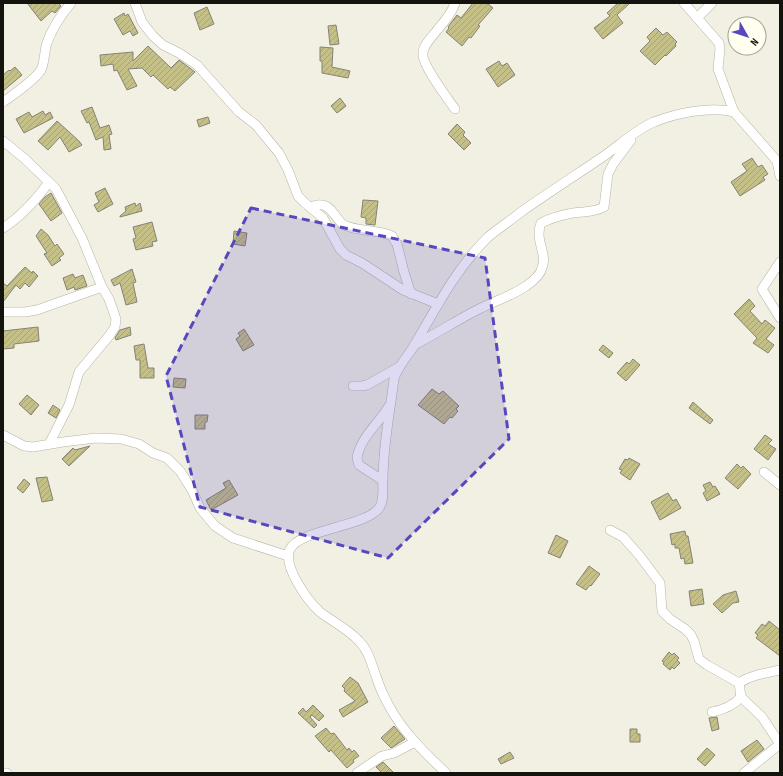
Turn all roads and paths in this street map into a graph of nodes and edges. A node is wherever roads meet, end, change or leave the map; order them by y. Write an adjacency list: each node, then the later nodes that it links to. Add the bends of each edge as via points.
1 (71, 3): 7 (street, via 52,30 41,69 25,86)
2 (135, 3): 15 (street, via 142,22 153,36 163,45 197,65 239,112 256,125 279,153 298,196)
3 (455, 3): 8 (street, via 448,17 422,52 427,67)
4 (684, 3): 6 (street)
5 (712, 3): 6 (street)
6 (698, 18): 9 (street, via 719,43 718,69)
7 (3, 102)
8 (455, 109)
9 (734, 112): 10 (street, via 724,110 685,113 654,122); 12 (street)
10 (639, 130): 20 (street, via 491,235 456,274); 23 (street, via 612,164 606,185 604,207 595,212 573,213 541,223 539,238 543,264 532,282)
11 (3, 141): 14 (street)
12 (779, 160): 13 (street)
13 (780, 176)
14 (48, 182): 16 (street, via 35,201); 18 (street, via 56,189 82,238)
15 (310, 206): 19 (street, via 328,225 340,249); 19 (street, via 321,204 327,207 340,222 349,227 378,231 392,236 397,244)
16 (3, 228)
17 (780, 262): 22 (street, via 762,289)
18 (102, 287): 21 (street, via 37,310); 28 (street, via 116,319 115,327 79,372 69,405)
19 (411, 294): 20 (street)
20 (438, 304): 23 (street)
21 (3, 312)
22 (780, 318)
23 (414, 345): 24 (street)
24 (399, 367): 25 (street, via 367,385); 26 (street, via 394,379)
25 (353, 386)
26 (391, 401): 30 (street); 30 (street, via 362,444 357,458 359,465)
27 (3, 435): 28 (street, via 24,446)
28 (49, 444): 33 (street, via 96,438 121,439 139,444 167,458 180,471 200,508 214,526 233,538)
29 (764, 472): 31 (street)
30 (382, 480): 33 (street, via 383,496 376,512 302,539 291,546)
31 (780, 485)
32 (610, 530): 35 (street, via 623,537 660,583 662,611 691,635 699,659)
33 (288, 556): 38 (street, via 292,573 308,599 319,611 362,644 370,656 387,703)
34 (780, 670): 35 (street, via 760,674)
35 (739, 684): 36 (street)
36 (741, 697): 37 (street, via 727,708); 43 (street, via 762,718 780,744)
37 (712, 712)
38 (414, 742): 41 (street, via 394,753 382,756); 42 (street)
39 (4, 773): 40 (street)
40 (7, 773)
41 (357, 773)
42 (446, 773)
43 (744, 773)

